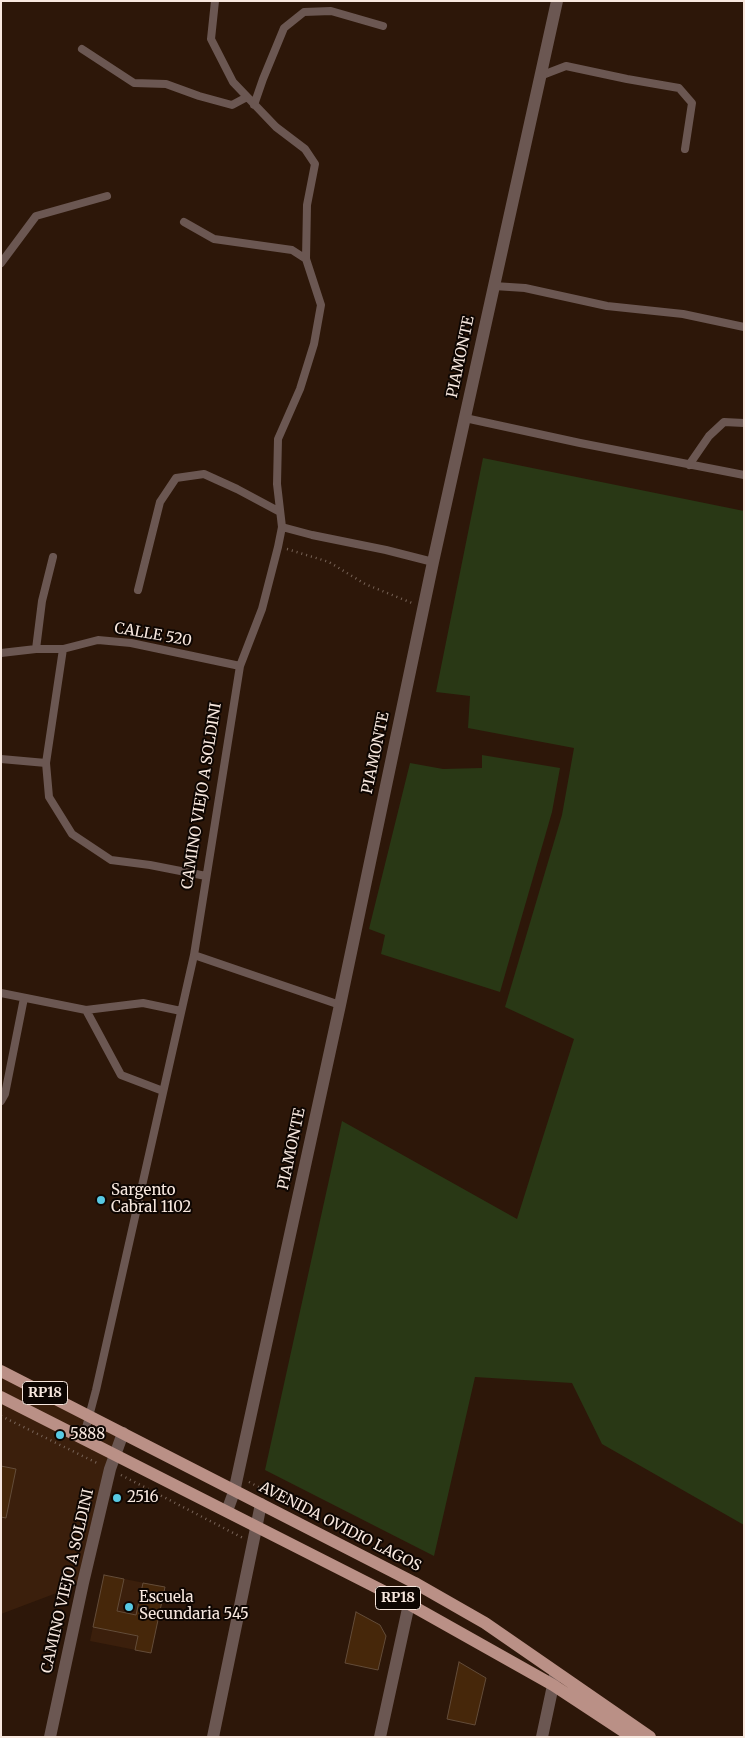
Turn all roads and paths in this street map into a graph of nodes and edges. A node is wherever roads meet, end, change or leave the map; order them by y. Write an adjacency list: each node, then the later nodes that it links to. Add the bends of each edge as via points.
1 (215, 1): 6 (lane, via 211,39 233,82)
2 (557, 1): 5 (street, PIAMONTE)
3 (383, 26): 7 (lane, via 331,11 304,12 284,28)
4 (82, 49): 6 (lane, via 134,83 166,84 232,105)
5 (540, 76): 8 (lane, via 566,66 679,88 692,103); 13 (street, PIAMONTE)
6 (247, 97): 7 (lane)
7 (254, 105): 11 (lane, CAMINO VIEJO A SOLDINI, via 306,150 315,164 307,204)
8 (685, 149)
9 (107, 196): 12 (lane, via 36,216)
10 (184, 222): 11 (lane, via 214,239 292,250)
11 (306, 259): 19 (lane, CAMINO VIEJO A SOLDINI, via 321,305 314,344 300,389 278,439)
12 (1, 263)
13 (494, 286): 14 (lane, via 525,288 607,306 683,314); 15 (street, PIAMONTE)
14 (744, 327)
15 (465, 418): 17 (lane); 23 (street, PIAMONTE)
16 (744, 423): 17 (lane, via 724,422 708,436)
17 (689, 465): 18 (lane)
18 (744, 475)
19 (280, 512): 20 (lane, CAMINO VIEJO A SOLDINI); 24 (lane, via 204,474 176,478 160,502)
20 (282, 527): 21 (lane, CAMINO VIEJO A SOLDINI); 23 (lane)
21 (278, 547): 25 (path, via 328,562 365,584); 29 (lane, CAMINO VIEJO A SOLDINI, via 262,609)
22 (53, 557): 27 (lane, via 42,601)
23 (433, 562): 25 (street, PIAMONTE)
24 (138, 590)
25 (424, 607): 36 (street, PIAMONTE)
26 (62, 649): 27 (lane, CALLE 520); 29 (lane, CALLE 520, via 98,640 131,642); 31 (lane)
27 (36, 650): 28 (lane, CALLE 520)
28 (1, 653)
29 (240, 666): 32 (lane, CAMINO VIEJO A SOLDINI)
30 (1, 759): 31 (lane)
31 (46, 763): 32 (lane, via 49,797 72,834 111,860)
32 (206, 876): 33 (lane, CAMINO VIEJO A SOLDINI)
33 (194, 955): 36 (lane); 38 (lane, CAMINO VIEJO A SOLDINI)
34 (1, 993): 35 (lane)
35 (24, 998): 37 (lane); 40 (lane)
36 (340, 1005): 49 (street, PIAMONTE)
37 (86, 1010): 38 (lane, via 143,1002); 39 (lane, via 121,1075)
38 (181, 1011): 39 (lane, CAMINO VIEJO A SOLDINI)
39 (163, 1091): 44 (lane, CAMINO VIEJO A SOLDINI)
40 (1, 1101)
41 (1, 1371): 44 (main road, AVENIDA OVIDIO LAGOS / RP18)
42 (1, 1398): 46 (main road, RP18)
43 (1, 1416): 48 (path)
44 (90, 1416): 45 (main road, AVENIDA OVIDIO LAGOS / RP18); 46 (lane, CAMINO VIEJO A SOLDINI)
45 (124, 1433): 47 (street, CAMINO VIEJO A SOLDINI); 49 (main road, AVENIDA OVIDIO LAGOS / RP18)
46 (83, 1439): 47 (main road, RP18)
47 (115, 1455): 48 (street, CAMINO VIEJO A SOLDINI); 51 (main road, RP18)
48 (110, 1469): 53 (path); 58 (street, CAMINO VIEJO A SOLDINI)
49 (234, 1492): 50 (main road, AVENIDA OVIDIO LAGOS / RP18); 51 (street, PIAMONTE)
50 (262, 1504): 52 (street); 54 (main road, AVENIDA OVIDIO LAGOS / RP18)
51 (227, 1511): 52 (main road, RP18)
52 (257, 1527): 53 (street); 55 (main road, RP18)
53 (254, 1543): 59 (street)
54 (415, 1583): 55 (street); 56 (main road, AVENIDA OVIDIO LAGOS / RP18, via 485,1623)
55 (409, 1604): 57 (main road, RP18); 60 (street)
56 (556, 1671): 57 (street); 63 (main road, AVENIDA OVIDIO LAGOS / RP18)
57 (553, 1686): 61 (street); 62 (main road, RP18)
58 (50, 1737)
59 (213, 1737)
60 (380, 1737)
61 (542, 1737)
62 (632, 1737)
63 (650, 1737)

